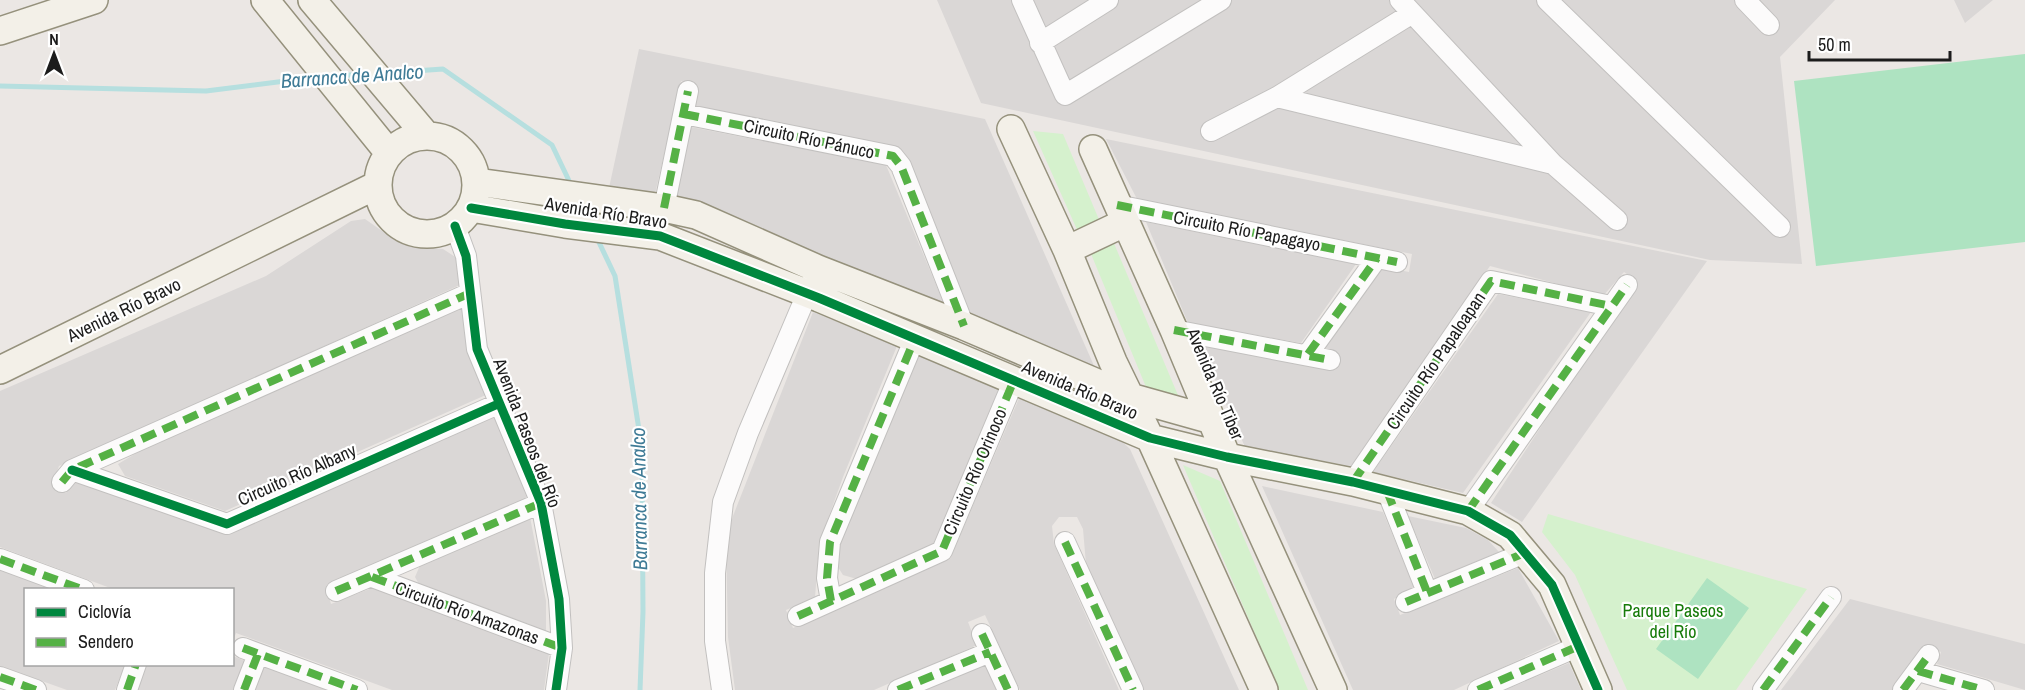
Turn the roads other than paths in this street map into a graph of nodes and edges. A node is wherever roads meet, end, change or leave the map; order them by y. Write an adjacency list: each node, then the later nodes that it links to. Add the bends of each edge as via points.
1 (94, 0): 11 (street)
2 (265, 0): 20 (street)
3 (312, 0): 18 (street)
4 (1022, 0): 12 (street)
5 (1221, 0): 12 (street, via 1065,95)
6 (1547, 0): 27 (street)
7 (1745, 0): 10 (street)
8 (1097, 3): 12 (street)
9 (1405, 7): 14 (street); 21 (street)
10 (1769, 25)
11 (0, 31)
12 (1040, 43)
13 (688, 91): 15 (street)
14 (1277, 97): 17 (street); 21 (street)
15 (684, 114): 24 (street); 33 (street, Circuito Río Pánuco, via 893,156 901,166)
16 (1011, 129): 28 (street)
17 (1211, 131)
18 (426, 135): 20 (street, via 399,144); 23 (street, via 445,139 461,149 472,164)
19 (1093, 149): 25 (street, Avenida Río Tiber)
20 (389, 153): 22 (street)
21 (1553, 164): 26 (street)
22 (378, 185): 23 (street, via 382,206 395,222 414,232 435,233); 38 (street, Avenida Río Bravo)
23 (467, 205): 24 (street, Avenida Río Bravo, via 544,192); 29 (street, Avenida Río Bravo, via 546,221 660,236); 31 (street, Avenida Paseos del Río)
24 (664, 207): 29 (street, Avenida Río Bravo, via 696,215)
25 (1121, 214): 28 (street); 34 (street, Avenida Río Tiber); 36 (street, Circuito Río Papagayo, via 1387,260)
26 (1617, 220)
27 (1780, 227)
28 (1067, 250): 40 (street)
29 (812, 281): 33 (street, Avenida Río Bravo); 35 (street, Avenida Río Bravo); 69 (street, via 723,502 715,573 715,640)
30 (1627, 285): 32 (street)
31 (468, 294): 41 (street, Avenida Paseos del Río, via 477,350); 41 (street, Circuito Río Albany, via 67,476 227,524)
32 (1611, 306): 45 (street, Circuito Río Papaloapan, via 1491,281); 48 (street)
33 (964, 326): 40 (street, Avenida Río Bravo)
34 (1174, 330): 36 (street); 42 (street, Avenida Río Tiber)
35 (915, 338): 39 (street, Avenida Río Bravo); 57 (street, via 830,542 826,578)
36 (1308, 354): 37 (street)
37 (1330, 360)
38 (0, 370)
39 (1014, 380): 43 (street, Avenida Río Bravo); 57 (street, Circuito Río Orinoco, via 942,550)
40 (1130, 397): 42 (street, Avenida Río Bravo); 43 (street)
41 (498, 404): 47 (street, Avenida Paseos del Río)
42 (1212, 420): 44 (street, Avenida Río Tiber)
43 (1150, 438): 44 (street, Avenida Río Bravo); 73 (street)
44 (1227, 458): 45 (street, Avenida Río Bravo); 74 (street, Avenida Río Tiber)
45 (1353, 482): 46 (street, Avenida Río Bravo)
46 (1387, 491): 48 (street, Avenida Río Bravo); 55 (street)
47 (540, 503): 52 (street, Circuito Río Amazonas); 61 (street, Avenida Paseos del Río, via 560,599)
48 (1468, 511): 50 (street, Avenida Río Bravo, via 1510,535)
49 (1065, 542): 72 (street)
50 (1527, 552): 55 (street); 60 (street, Avenida Río Bravo, via 1552,585)
51 (0, 559): 53 (street)
52 (372, 577): 54 (street, Circuito Río Amazonas); 61 (street, Circuito Río Amazonas)
53 (79, 588)
54 (336, 591)
55 (1427, 592): 58 (street)
56 (1831, 597): 77 (street)
57 (831, 601): 59 (street, Circuito Río Orinoco)
58 (1406, 602)
59 (798, 616)
60 (1579, 645): 75 (street); 76 (street, Avenida Río Bravo)
61 (562, 648): 68 (street, Avenida Paseos del Río)
62 (135, 666): 65 (street)
63 (0, 677): 64 (street)
64 (36, 690)
65 (127, 690)
66 (244, 690): 67 (street, via 250,651)
67 (357, 690)
68 (556, 690)
69 (722, 690)
70 (898, 690): 71 (street, via 986,643)
71 (1008, 690)
72 (1133, 690)
73 (1264, 690)
74 (1333, 690)
75 (1478, 690)
76 (1598, 690)
77 (1763, 690)
78 (1903, 690): 79 (street, via 1923,663)
79 (1983, 690)

